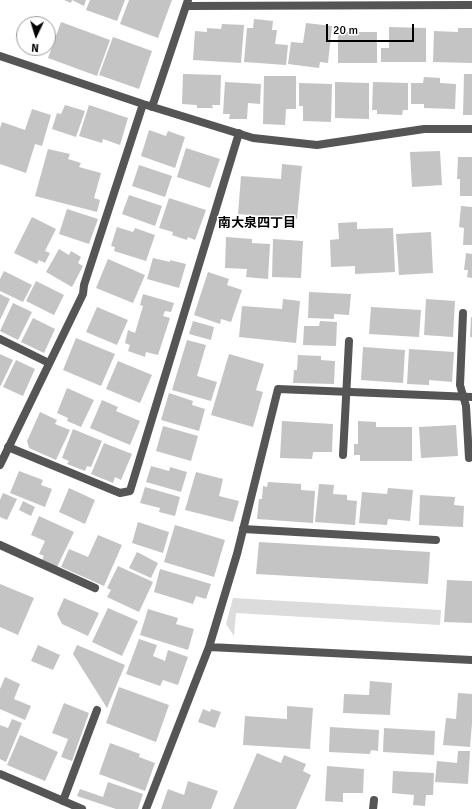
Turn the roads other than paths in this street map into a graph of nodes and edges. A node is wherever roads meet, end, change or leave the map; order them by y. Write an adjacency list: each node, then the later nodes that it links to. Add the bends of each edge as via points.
1 (187, 3): 2 (street); 5 (street)
2 (472, 5)
3 (0, 56): 4 (street)
4 (143, 104): 5 (street); 11 (street, via 83,294)
5 (152, 107): 7 (street)
6 (472, 129): 7 (street, via 424,129 317,145 253,138)
7 (239, 133): 15 (street, via 130,491 120,493)
8 (463, 313): 13 (street, via 460,385)
9 (0, 339): 11 (street)
10 (349, 341): 12 (street)
11 (49, 363): 15 (street)
12 (346, 392): 13 (street); 16 (street); 19 (street, via 278,389)
13 (463, 396): 14 (street); 17 (street, via 466,406)
14 (472, 397)
15 (8, 447): 18 (street)
16 (343, 455)
17 (469, 458)
18 (0, 465)
19 (244, 529): 20 (street); 23 (street)
20 (436, 540)
21 (0, 545): 22 (street)
22 (95, 588)
23 (209, 647): 24 (street); 30 (street)
24 (472, 660)
25 (98, 710): 28 (street)
26 (0, 774): 28 (street)
27 (374, 800): 31 (street)
28 (63, 801): 29 (street)
29 (82, 809)
30 (146, 809)
31 (373, 809)

